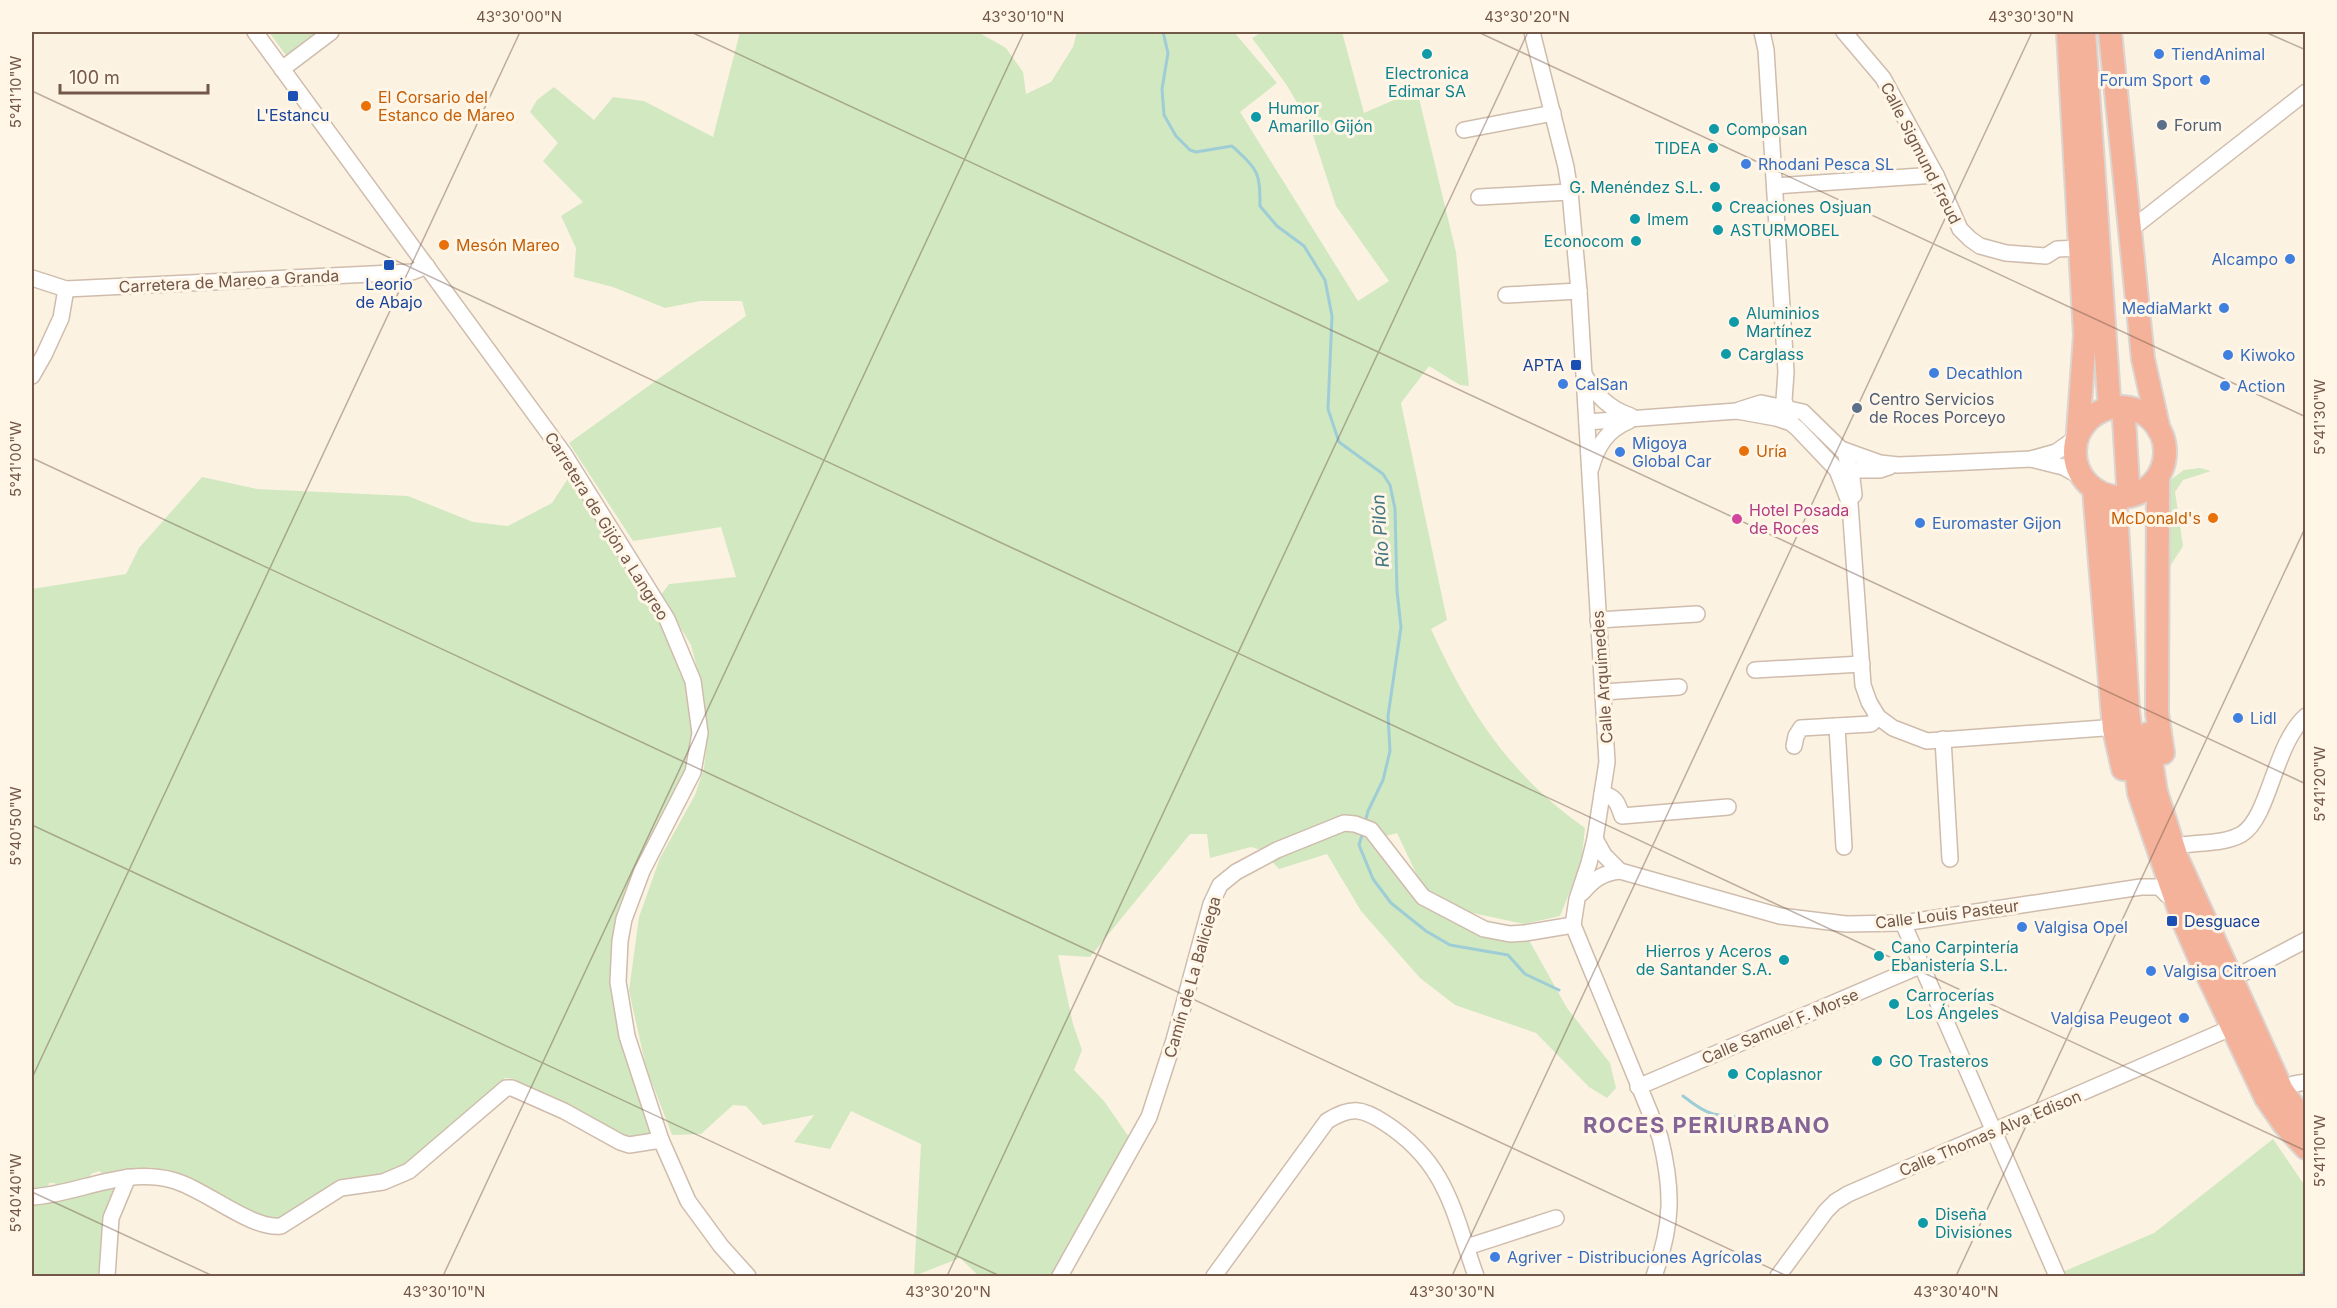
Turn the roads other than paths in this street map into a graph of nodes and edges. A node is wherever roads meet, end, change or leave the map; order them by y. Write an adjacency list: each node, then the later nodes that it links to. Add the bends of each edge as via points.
1 (255, 32): 10 (street, Carretera de Gijón a Langreo)
2 (331, 32): 10 (street)
3 (1762, 32): 15 (street)
4 (1844, 32): 14 (street, Calle Sigmund Freud, via 1882,78)
5 (2068, 32): 19 (highway)
6 (2084, 32): 30 (highway)
7 (2097, 32): 30 (highway)
8 (2110, 32): 18 (highway)
9 (1538, 39): 12 (street, Calle Arquímedes)
10 (282, 69): 20 (street, Carretera de Gijón a Langreo)
11 (2306, 92): 18 (street)
12 (1553, 113): 13 (street); 16 (street, Calle Arquímedes)
13 (1464, 130)
14 (1936, 175): 15 (street); 19 (street, Calle Sigmund Freud, via 1960,229 1980,246 2006,253 2046,256 2057,249)
15 (1775, 186): 27 (street)
16 (1570, 192): 17 (street); 23 (street, Calle Arquímedes)
17 (1479, 196)
18 (2130, 230): 35 (highway, via 2143,359)
19 (2081, 248): 36 (highway, via 2085,335)
20 (427, 266): 22 (street, Carretera de Mareo a Granda, via 412,272); 79 (street, Carretera de Gijón a Langreo, via 564,454 667,619 693,681 700,733 693,772 642,871 620,941 618,982 627,1036)
21 (32, 278): 22 (street, Carretera de Mareo a Granda)
22 (66, 289): 26 (street, via 61,318)
23 (1579, 291): 24 (street); 25 (street, Calle Arquímedes)
24 (1506, 295)
25 (1583, 373): 32 (street, via 1608,406); 33 (street, Calle Arquímedes)
26 (32, 376)
27 (1787, 378): 28 (street); 29 (street); 31 (street)
28 (1786, 407): 29 (street, via 1779,412); 31 (street); 34 (street)
29 (1749, 409): 32 (street); 34 (street)
30 (2117, 409): 43 (highway)
31 (1803, 412): 37 (street)
32 (1637, 418): 33 (street); 41 (street, via 1607,434 1594,456)
33 (1587, 422): 41 (street, Calle Arquímedes)
34 (1791, 423): 40 (street)
35 (2159, 430): 36 (highway, via 2139,412 2117,406 2097,413); 42 (highway, via 2166,455)
36 (2077, 435): 38 (street, via 2056,452); 43 (highway, via 2075,464)
37 (1841, 449): 39 (street); 40 (street, via 1848,461)
38 (2031, 459): 39 (street); 43 (street)
39 (1880, 466): 40 (street); 44 (street, via 1860,490)
40 (1843, 474): 44 (street)
41 (1589, 475): 46 (street, Calle Arquímedes)
42 (2158, 478): 43 (highway, via 2141,493 2126,498 2111,497); 60 (highway, via 2157,713 2168,790)
43 (2104, 484): 54 (highway)
44 (1853, 510): 47 (street)
45 (1697, 614): 46 (street)
46 (1598, 620): 50 (street, Calle Arquímedes)
47 (1862, 664): 48 (street); 52 (street, via 1863,685)
48 (1755, 670)
49 (1679, 687): 50 (street)
50 (1603, 692): 57 (street, Calle Arquímedes, via 1607,762)
51 (2306, 716): 60 (street, via 2288,738 2256,819 2242,833 2228,839)
52 (1878, 717): 53 (street, via 1871,724); 55 (street, via 1911,736)
53 (1837, 726): 56 (street, via 1800,729); 61 (street)
54 (2114, 729): 55 (street); 64 (highway, via 2132,809)
55 (1943, 740): 62 (street)
56 (1794, 746)
57 (1602, 794): 58 (street, via 1617,801 1622,816); 59 (street, Calle Arquímedes)
58 (1728, 807)
59 (1595, 838): 63 (street, via 1604,855); 65 (street, Calle Arquímedes)
60 (2182, 845): 67 (highway)
61 (1844, 847)
62 (1950, 859)
63 (1620, 871): 65 (street, via 1596,878); 68 (street, Calle Louis Pasteur, via 1780,916 1846,924)
64 (2167, 895): 66 (highway); 68 (street, Calle Louis Pasteur, via 2159,887 2141,887)
65 (1576, 899): 69 (street, Calle Arquímedes)
66 (2182, 918): 67 (highway, via 2139,793 2128,711 2123,509 2143,711 2156,792 2177,858); 73 (highway)
67 (2205, 920): 72 (highway)
68 (1903, 922): 71 (street)
69 (1573, 925): 75 (street, Calle Arquímedes); 87 (street, Camín de La Baliciega, via 1525,933 1484,929 1423,897 1371,830 1355,824 1344,823 1277,850 1236,872 1220,885 1212,904 1149,1117)
70 (2306, 940): 72 (street)
71 (1922, 965): 75 (street, Calle Samuel F. Morse); 78 (street)
72 (2230, 981): 76 (highway)
73 (2233, 1027): 78 (street, Calle Thomas Alva Edison); 80 (highway, via 2266,1098)
74 (2306, 1082): 76 (street)
75 (1638, 1087): 90 (street, Calle Arquímedes, via 1660,1137 1670,1191 1668,1218)
76 (2282, 1090): 77 (highway)
77 (2306, 1124)
78 (1993, 1132): 91 (street, Calle Thomas Alva Edison, via 1835,1202); 92 (street)
79 (661, 1140): 81 (street, via 629,1145 620,1142 564,1111 506,1088 409,1171 383,1182 341,1188 281,1226 257,1222 172,1180); 86 (street, Carretera de Gijón a Langreo, via 688,1201)
80 (2306, 1148)
81 (128, 1177): 82 (street); 85 (street, via 111,1218)
82 (32, 1197)
83 (1556, 1218): 84 (street)
84 (1467, 1247): 88 (street, via 1444,1185 1429,1161 1398,1131 1356,1109 1327,1122); 89 (street)
85 (107, 1276)
86 (748, 1276)
87 (1060, 1276)
88 (1214, 1276)
89 (1476, 1276)
90 (1654, 1276)
91 (1778, 1276)
92 (2057, 1276)

